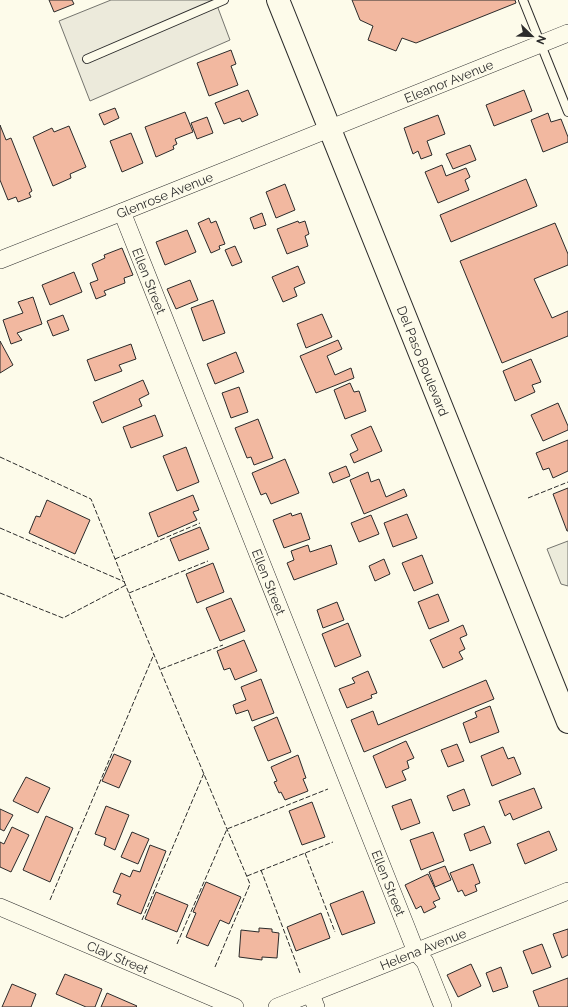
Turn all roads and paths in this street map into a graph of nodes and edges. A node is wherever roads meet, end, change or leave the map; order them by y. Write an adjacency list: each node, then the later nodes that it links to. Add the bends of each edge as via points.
1 (224, 0): 6 (lane)
2 (278, 0): 8 (main road, Del Paso Boulevard)
3 (523, 0): 5 (lane)
4 (568, 33): 5 (street, Eleanor Avenue)
5 (541, 45): 7 (lane); 8 (street, Eleanor Avenue)
6 (87, 59)
7 (568, 112)
8 (330, 129): 9 (street, Glenrose Avenue); 11 (main road, Del Paso Boulevard)
9 (122, 212): 10 (street, Glenrose Avenue); 14 (street, Ellen Street)
10 (0, 260)
11 (568, 722)
12 (568, 891): 14 (street, Helena Avenue)
13 (0, 907): 16 (street, Clay Street)
14 (416, 952): 15 (street, Helena Avenue); 18 (street, Ellen Street, via 425,962)
15 (314, 1000): 17 (street, Helena Avenue)
16 (235, 1007)
17 (277, 1007)
18 (443, 1007)

